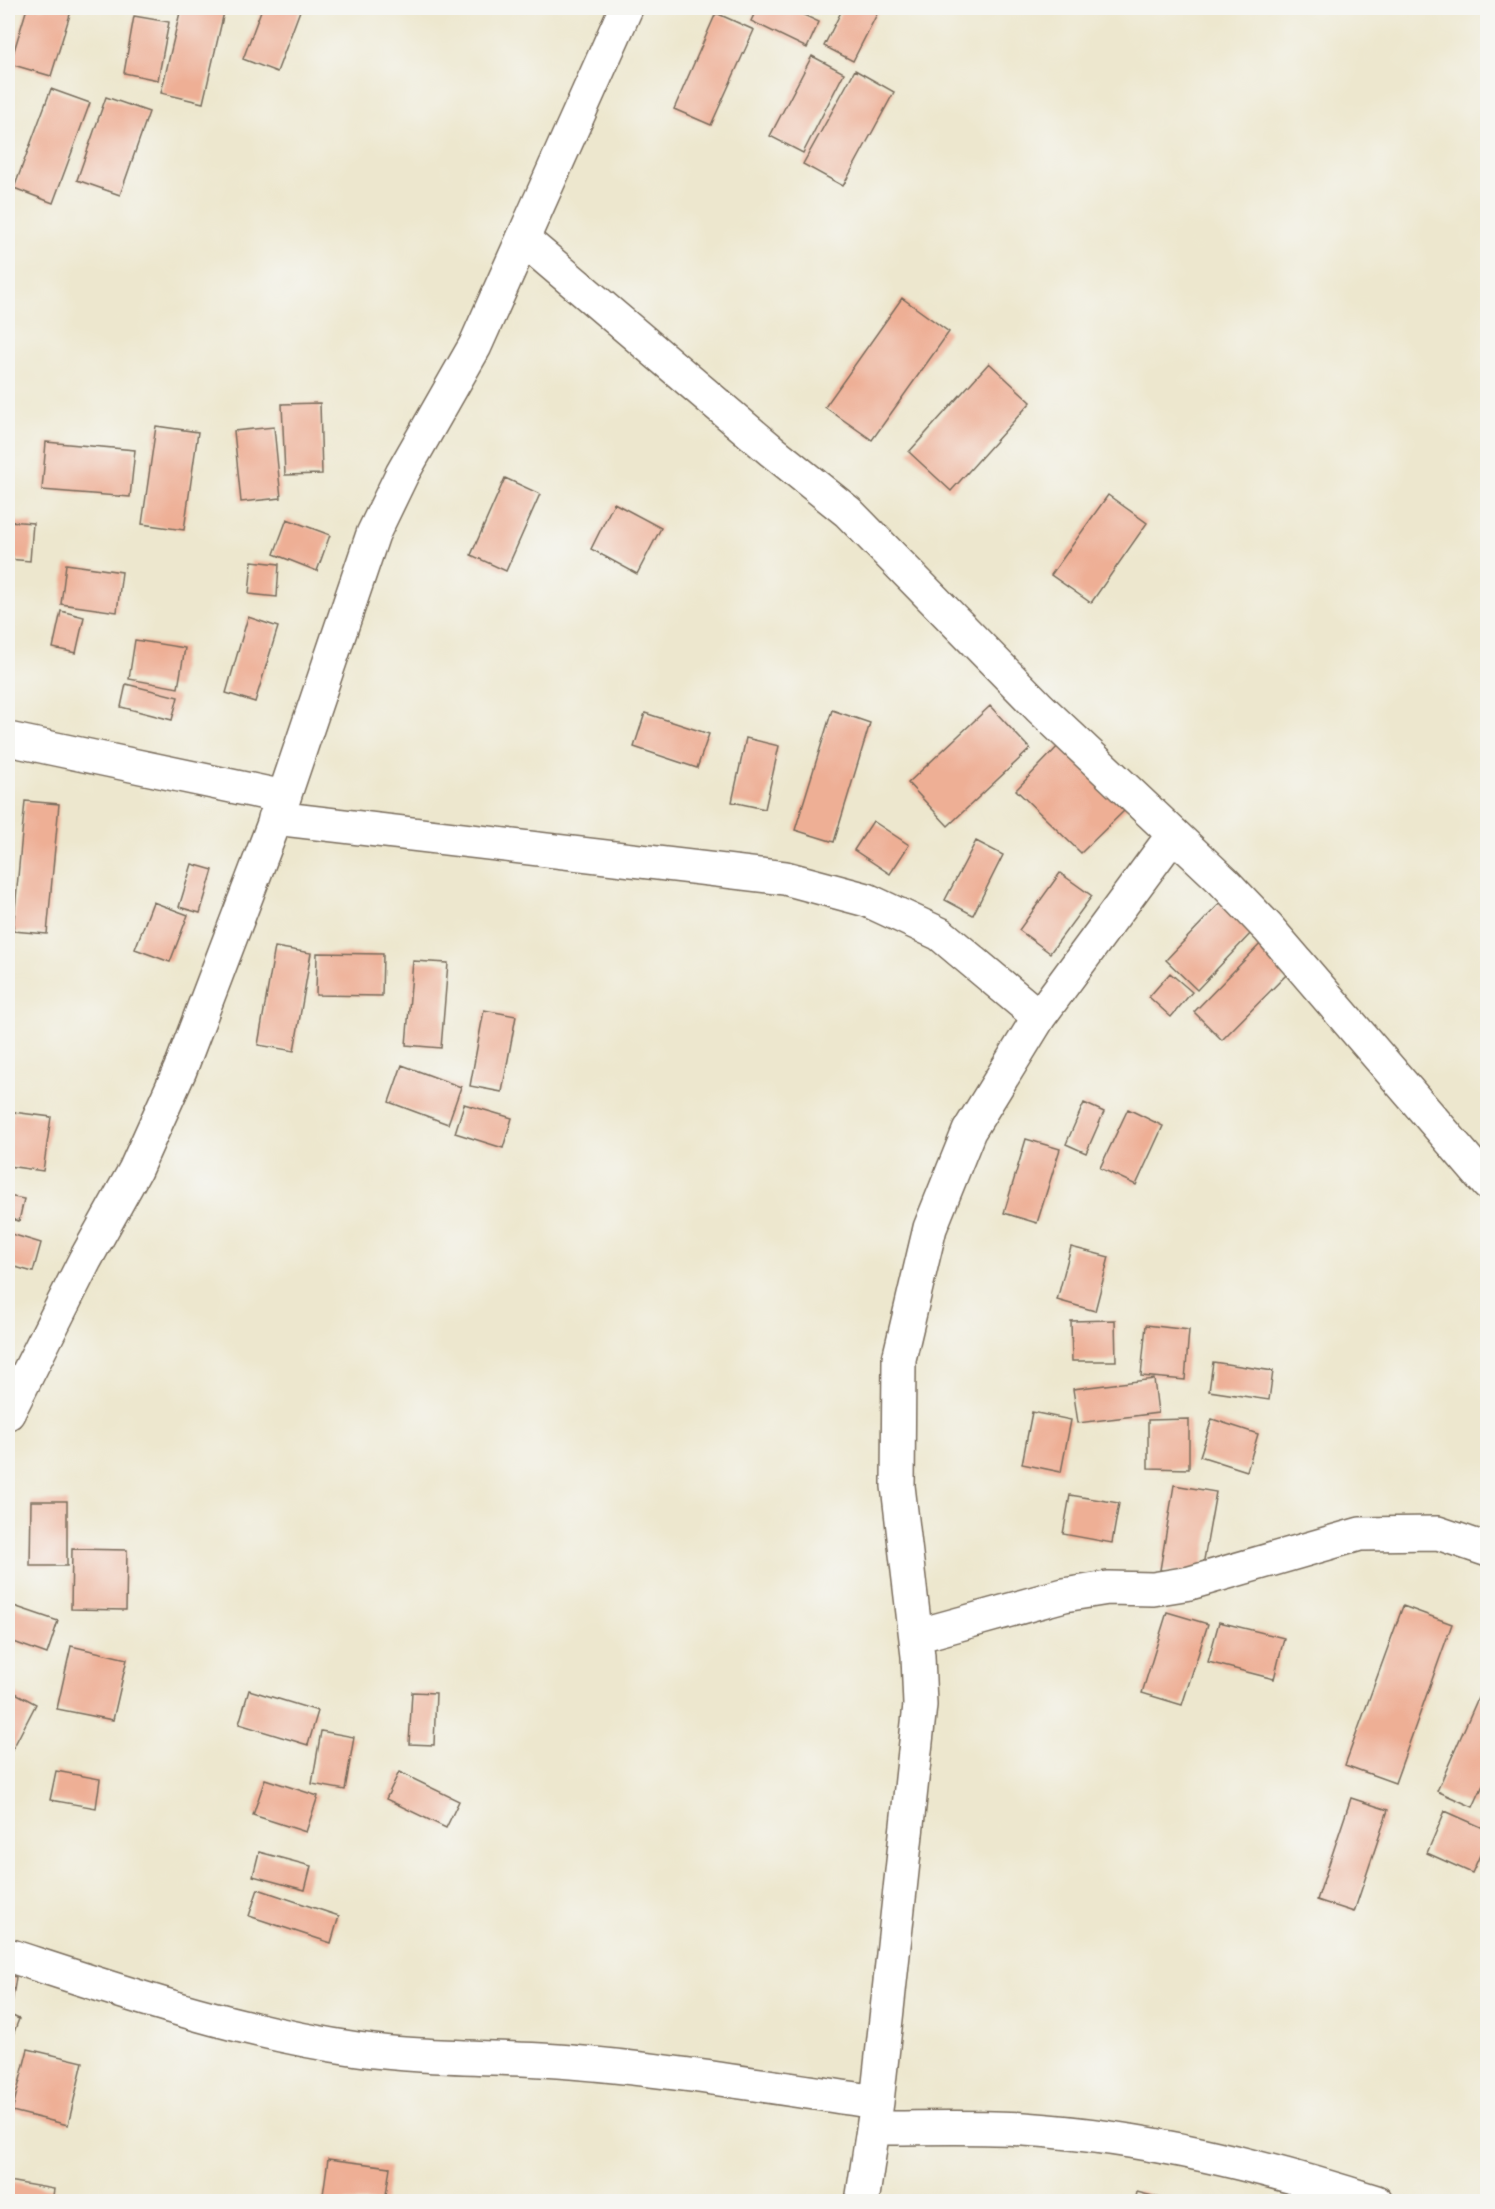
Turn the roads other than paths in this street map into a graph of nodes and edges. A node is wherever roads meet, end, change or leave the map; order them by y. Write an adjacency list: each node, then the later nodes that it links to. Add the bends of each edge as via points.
1 (626, 8): 2 (street)
2 (523, 239): 4 (street, via 475,346 402,474 373,534); 5 (street, via 848,512 1040,708)
3 (8, 739): 4 (street)
4 (279, 807): 6 (street, via 785,878 867,900 940,934); 8 (street, via 180,1070 135,1170)
5 (1173, 835): 6 (street); 7 (street, via 1268,928)
6 (1039, 1017): 10 (street, via 969,1131 930,1228 899,1359 898,1486)
7 (1488, 1184)
8 (8, 1413)
9 (1488, 1550): 10 (street, via 1438,1533 1360,1534 1190,1583 1064,1595)
10 (916, 1636): 12 (street, via 920,1705)
11 (8, 1955): 12 (street, via 146,2000 295,2038 358,2049 571,2062)
12 (876, 2115): 13 (street); 14 (street, via 1150,2143 1257,2166)
13 (861, 2202)
14 (1376, 2202)

